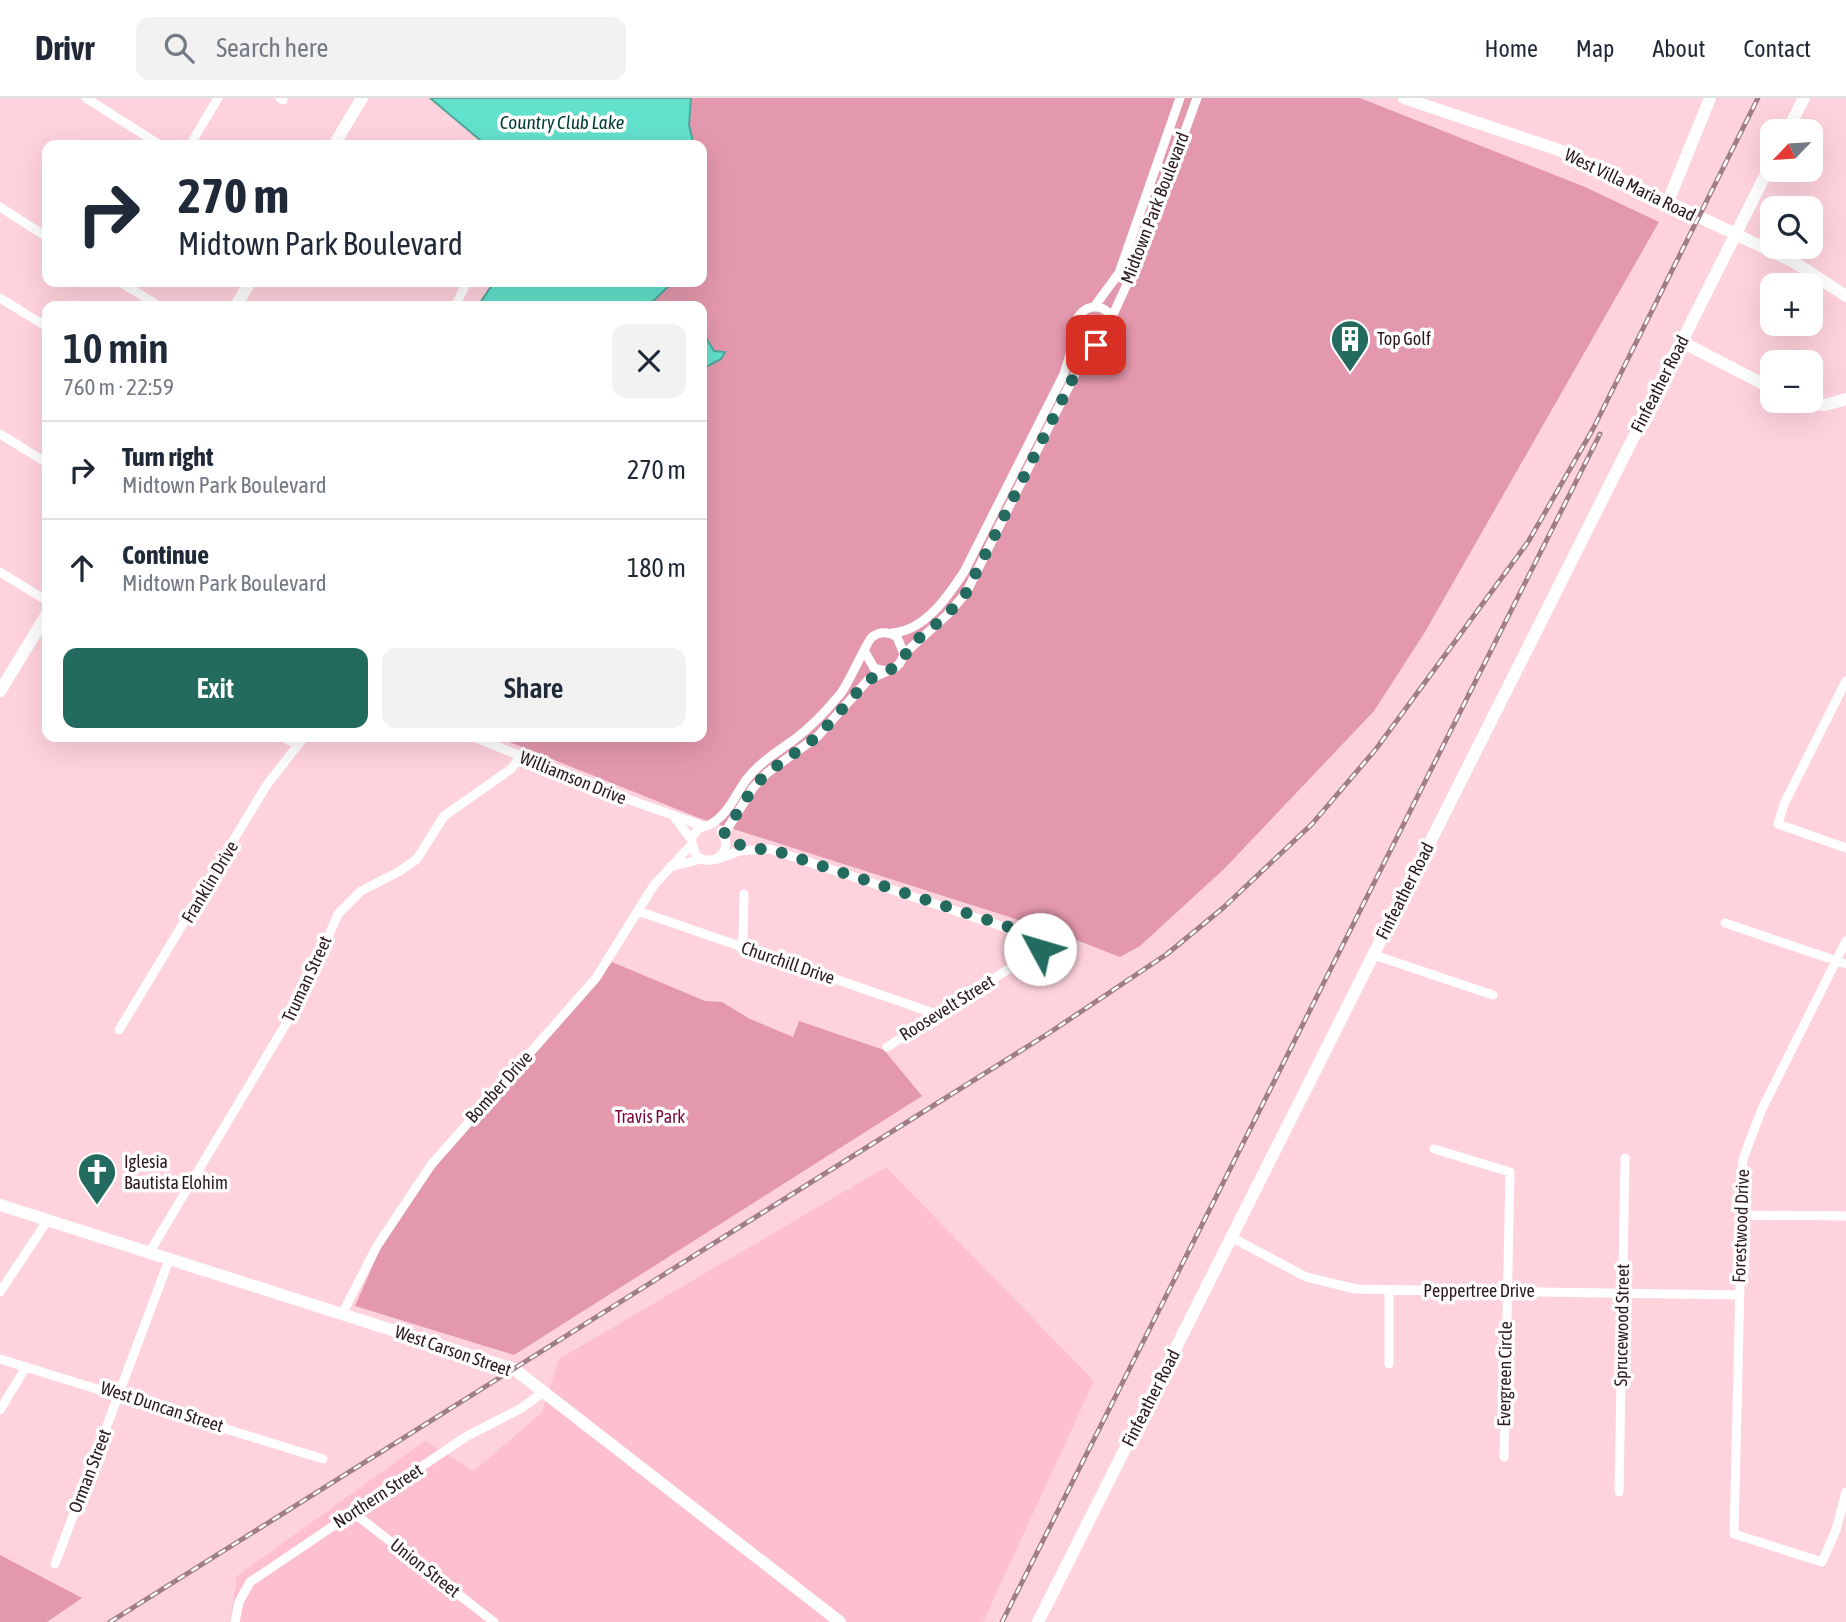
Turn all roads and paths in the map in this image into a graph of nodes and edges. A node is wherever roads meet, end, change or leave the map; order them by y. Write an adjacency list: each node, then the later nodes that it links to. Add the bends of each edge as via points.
1 (88, 98): 10 (street)
2 (218, 98): 11 (street)
3 (362, 98): 12 (street)
4 (1180, 98): 21 (street, Midtown Park Boulevard, via 1119,273)
5 (1197, 98): 22 (street, Midtown Park Boulevard, via 1138,260)
6 (1404, 98): 14 (street, West Villa Maria Road, via 1559,150)
7 (1710, 98): 14 (street)
8 (1804, 98): 9 (street)
9 (1793, 119)
10 (152, 140)
11 (193, 140)
12 (337, 140)
13 (1762, 182): 25 (street, Finfeather Road)
14 (1667, 204): 18 (street, West Villa Maria Road, via 1794,262)
15 (0, 207): 16 (street)
16 (42, 234)
17 (128, 287): 20 (street)
18 (1846, 296)
19 (0, 298): 23 (street)
20 (151, 301)
21 (1094, 307): 22 (street); 24 (street, via 1079,317)
22 (1112, 317): 26 (street, via 1111,335)
23 (42, 324)
24 (1077, 331): 26 (street, via 1084,341); 35 (street, via 1064,374 964,572 943,601 915,627)
25 (1682, 342): 27 (street); 59 (street, Finfeather Road)
26 (1096, 345): 37 (street, via 1079,366 966,593)
27 (1760, 382)
28 (1846, 399): 29 (street)
29 (1823, 405)
30 (0, 434): 31 (street)
31 (42, 460)
32 (0, 572): 33 (street)
33 (42, 598)
34 (42, 622): 40 (street)
35 (892, 633): 36 (street, via 873,636); 37 (street)
36 (865, 652): 38 (street, via 874,668); 46 (street, via 823,713 766,758 726,813)
37 (904, 654): 38 (street, via 898,666)
38 (887, 671): 47 (street, via 868,680 818,736 767,773)
39 (1846, 681): 49 (street, via 1778,824)
40 (0, 691)
41 (293, 742): 43 (street)
42 (486, 742): 44 (street, Williamson Drive)
43 (297, 744): 64 (street, Franklin Drive, via 266,786)
44 (520, 757): 45 (street, Williamson Drive); 73 (street, Truman Street, via 511,769 444,816 417,859 361,891 338,914 302,997)
45 (674, 816): 46 (street, Williamson Drive); 48 (street)
46 (706, 826): 47 (street); 48 (street)
47 (725, 836): 50 (street); 52 (street, via 725,850)
48 (691, 842): 51 (street); 53 (street, Bomber Drive)
49 (1846, 848)
50 (750, 849): 52 (street); 63 (street, Roosevelt Street, via 770,849 1031,934 1040,945 1035,953)
51 (701, 859): 52 (street); 53 (street)
52 (718, 859)
53 (669, 867): 55 (street, Bomber Drive)
54 (744, 894): 58 (street)
55 (638, 911): 58 (street, Churchill Drive); 80 (street, Bomber Drive, via 596,978 431,1165 377,1246)
56 (1725, 923): 60 (street)
57 (1846, 941): 60 (street, Forestwood Drive)
58 (740, 947): 63 (street, Churchill Drive)
59 (1374, 955): 62 (street); 72 (street, Finfeather Road)
60 (1836, 960): 61 (street); 69 (street, Forestwood Drive, via 1751,1135 1743,1159)
61 (1846, 964)
62 (1493, 995)
63 (939, 1014): 65 (street, Roosevelt Street)
64 (119, 1030)
65 (887, 1047)
66 (1434, 1149): 76 (street, Evergreen Circle, via 1510,1172)
67 (1625, 1158): 78 (street, Sprucewood Street)
68 (0, 1205): 71 (street, West Carson Street)
69 (1740, 1215): 70 (street); 79 (street, Forestwood Drive)
70 (1846, 1216)
71 (47, 1221): 73 (street, West Carson Street); 77 (street)
72 (1231, 1237): 75 (street, Peppertree Drive, via 1306,1278 1356,1289); 96 (street, Finfeather Road)
73 (149, 1253): 74 (street, West Carson Street)
74 (169, 1259): 80 (street, West Carson Street); 85 (street, Orman Street)
75 (1389, 1290): 76 (street, Peppertree Drive); 82 (street)
76 (1506, 1291): 78 (street, Peppertree Drive); 87 (street, Evergreen Circle)
77 (0, 1292)
78 (1623, 1292): 79 (street, Peppertree Drive); 89 (street, Sprucewood Street)
79 (1738, 1295): 90 (street, Forestwood Drive, via 1734,1534 1822,1562)
80 (342, 1314): 84 (street, West Carson Street, via 506,1366)
81 (0, 1359): 83 (street, West Duncan Street)
82 (1389, 1364)
83 (26, 1367): 85 (street, West Duncan Street); 86 (street)
84 (545, 1391): 91 (street, Northern Street, via 467,1436); 95 (street, West Carson Street)
85 (119, 1393): 88 (street, West Duncan Street); 92 (street, Orman Street)
86 (0, 1410)
87 (1504, 1457)
88 (323, 1459)
89 (1619, 1492)
90 (1846, 1492)
91 (355, 1514): 93 (street, Northern Street, via 250,1582); 94 (street, Union Street)
92 (55, 1564)
93 (234, 1622)
94 (494, 1622)
95 (840, 1622)
96 (1038, 1622)

